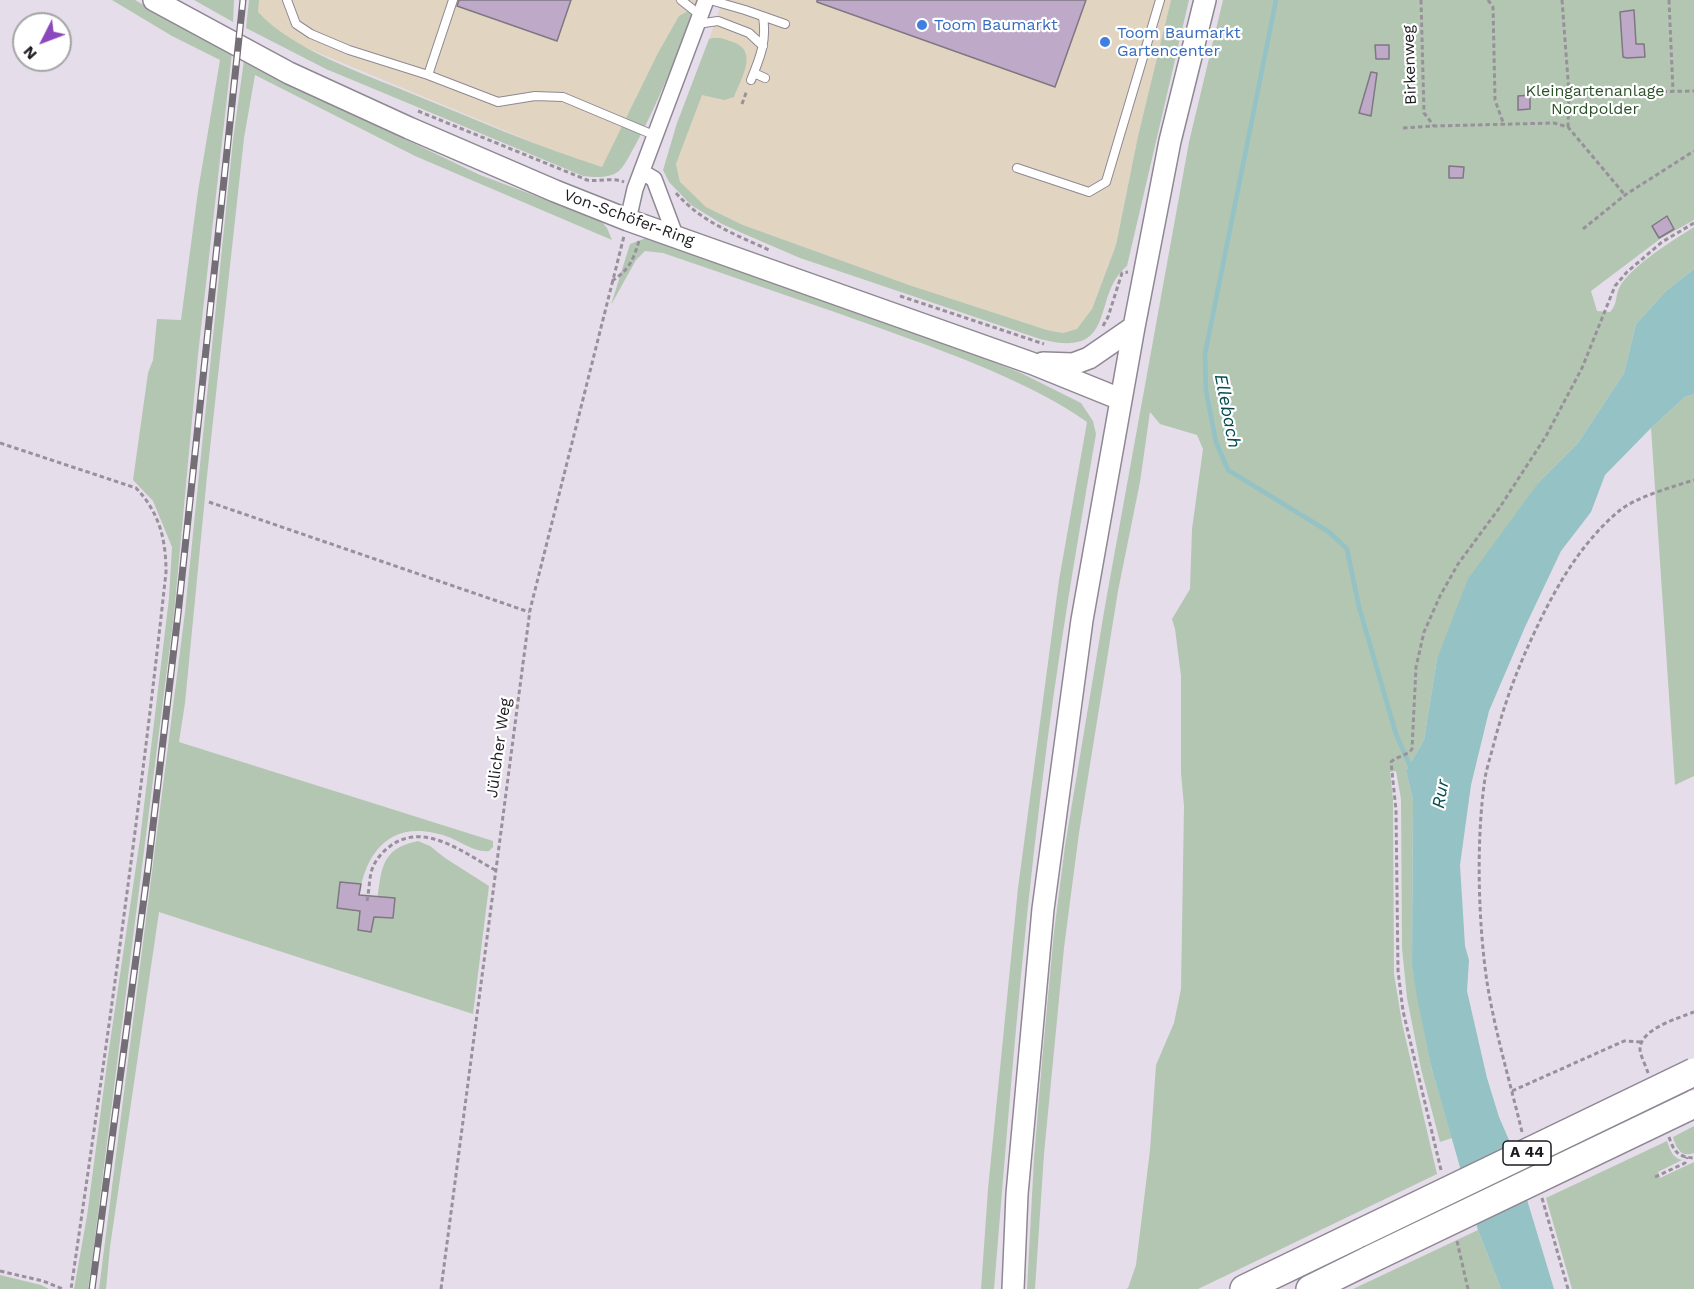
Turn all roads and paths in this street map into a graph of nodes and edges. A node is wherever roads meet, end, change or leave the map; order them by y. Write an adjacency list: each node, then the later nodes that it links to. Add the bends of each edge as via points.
1 (154, 0): 32 (main road, Von-Schöfer-Ring, via 289,74)
2 (286, 0): 16 (lane, via 296,24 310,34)
3 (453, 0): 16 (lane)
4 (681, 0): 13 (lane)
5 (708, 0): 12 (lane); 13 (street)
6 (1160, 0): 29 (lane, via 1106,182 1089,192)
7 (1205, 0): 36 (main road, via 1170,141)
8 (1421, 0): 24 (path, Birkenweg, via 1424,113)
9 (1488, 0): 23 (path, via 1493,7 1495,100)
10 (1562, 0): 21 (path)
11 (1669, 0): 20 (path)
12 (763, 17): 14 (lane); 15 (lane)
13 (699, 20): 15 (lane, via 718,21 749,33); 27 (street)
14 (785, 24)
15 (763, 46): 17 (lane)
16 (428, 75): 27 (lane, via 498,102 535,96 563,97)
17 (752, 76): 18 (lane); 22 (path)
18 (765, 78)
19 (1694, 91): 20 (path)
20 (1673, 92): 21 (path)
21 (1569, 93): 25 (path)
22 (742, 104)
23 (1504, 125): 24 (path); 25 (path, via 1554,123)
24 (1434, 126): 26 (path)
25 (1568, 127): 31 (path)
26 (1403, 128)
27 (656, 136): 30 (street)
28 (1694, 152): 31 (path)
29 (1017, 168)
30 (642, 172): 32 (street); 35 (street, via 654,179)
31 (1625, 195): 34 (path)
32 (628, 220): 35 (main road, Von-Schöfer-Ring); 42 (path, Jülicher Weg)
33 (1694, 223): 51 (path, via 1662,242 1615,286 1582,368 1546,436 1458,564 1424,632 1416,667 1412,749 1391,762 1396,810 1398,971 1403,1011)
34 (1583, 229)
35 (675, 235): 37 (main road, Von-Schöfer-Ring)
36 (1134, 327): 37 (main road, via 1089,358 1073,364); 38 (main road)
37 (1031, 363): 38 (main road, Von-Schöfer-Ring)
38 (1120, 399): 59 (main road, via 1082,621 1043,909 1017,1194)
39 (0, 443): 57 (path, via 136,488 151,504 166,552 147,747)
40 (1694, 480): 47 (path, via 1620,510 1583,548 1553,593 1518,667 1498,728 1486,777 1480,882 1487,981)
41 (209, 502): 42 (path)
42 (529, 612): 43 (path, Jülicher Weg)
43 (495, 870): 44 (path, via 447,843 407,836 379,857 371,871); 58 (path, Jülicher Weg)
44 (367, 901)
45 (1642, 1042): 47 (path, via 1624,1041)
46 (1694, 1072): 60 (highway, A 44, bridge)
47 (1512, 1091): 49 (path)
48 (1694, 1104): 61 (highway, A 44, bridge)
49 (1522, 1132)
50 (1687, 1157): 52 (path, via 1685,1163)
51 (1442, 1174)
52 (1655, 1177)
53 (1541, 1196): 63 (path)
54 (1455, 1231): 62 (path)
55 (0, 1271): 56 (path)
56 (63, 1289)
57 (71, 1289)
58 (441, 1289)
59 (1013, 1289)
60 (1244, 1289)
61 (1310, 1289)
62 (1468, 1289)
63 (1568, 1289)

